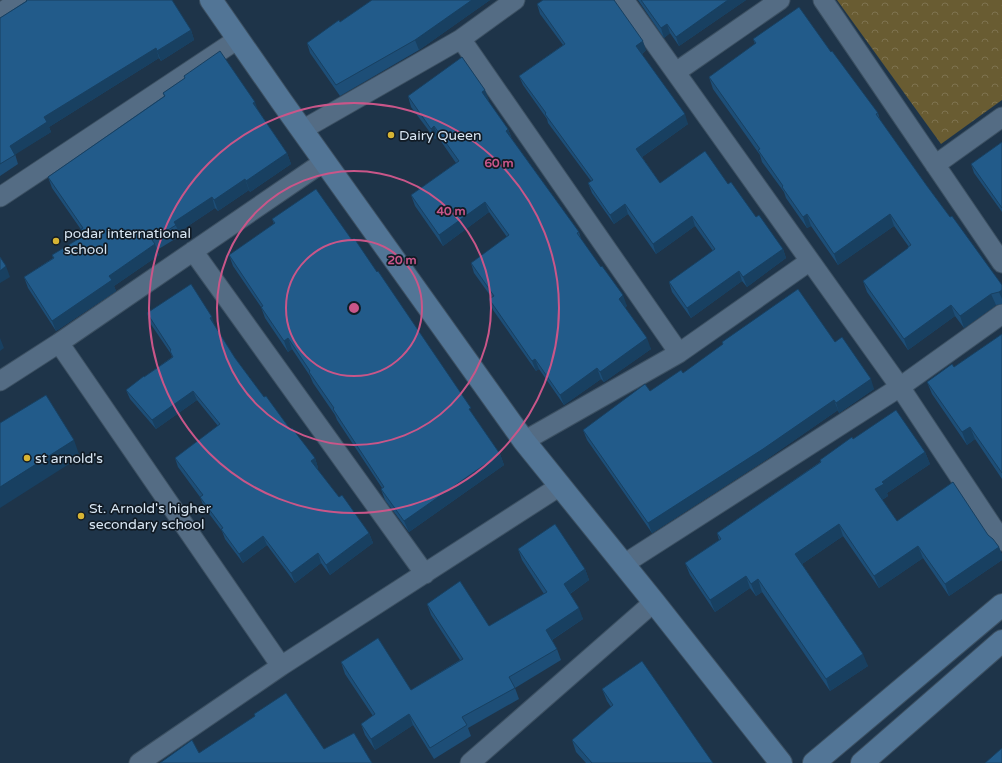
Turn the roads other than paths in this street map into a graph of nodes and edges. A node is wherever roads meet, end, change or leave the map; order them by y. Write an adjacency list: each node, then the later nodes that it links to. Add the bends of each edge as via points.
1 (20, 0): 7 (street)
2 (211, 0): 8 (street)
3 (515, 0): 9 (street)
4 (624, 0): 10 (street)
5 (780, 0): 10 (street)
6 (823, 0): 14 (street)
7 (0, 13)
8 (238, 39): 12 (street); 15 (street)
9 (461, 39): 12 (street); 21 (street)
10 (676, 72): 17 (street)
11 (1002, 117): 14 (street)
12 (302, 130): 13 (street)
13 (325, 161): 16 (street); 24 (street)
14 (935, 165): 18 (street)
15 (0, 197)
16 (193, 252): 20 (street); 28 (street)
17 (810, 261): 21 (street); 23 (street)
18 (1002, 263)
19 (1002, 314): 23 (street)
20 (59, 343): 22 (street); 32 (street)
21 (679, 353): 24 (street)
22 (0, 381)
23 (900, 387): 26 (street); 27 (street)
24 (524, 441): 25 (street)
25 (560, 486): 27 (street); 28 (street)
26 (1002, 541)
27 (624, 564): 29 (street)
28 (424, 574): 32 (street)
29 (654, 602): 34 (street); 35 (street)
30 (1002, 605): 36 (street)
31 (1002, 641): 37 (street)
32 (281, 666): 33 (street)
33 (139, 763)
34 (470, 763)
35 (781, 763)
36 (814, 763)
37 (862, 763)

